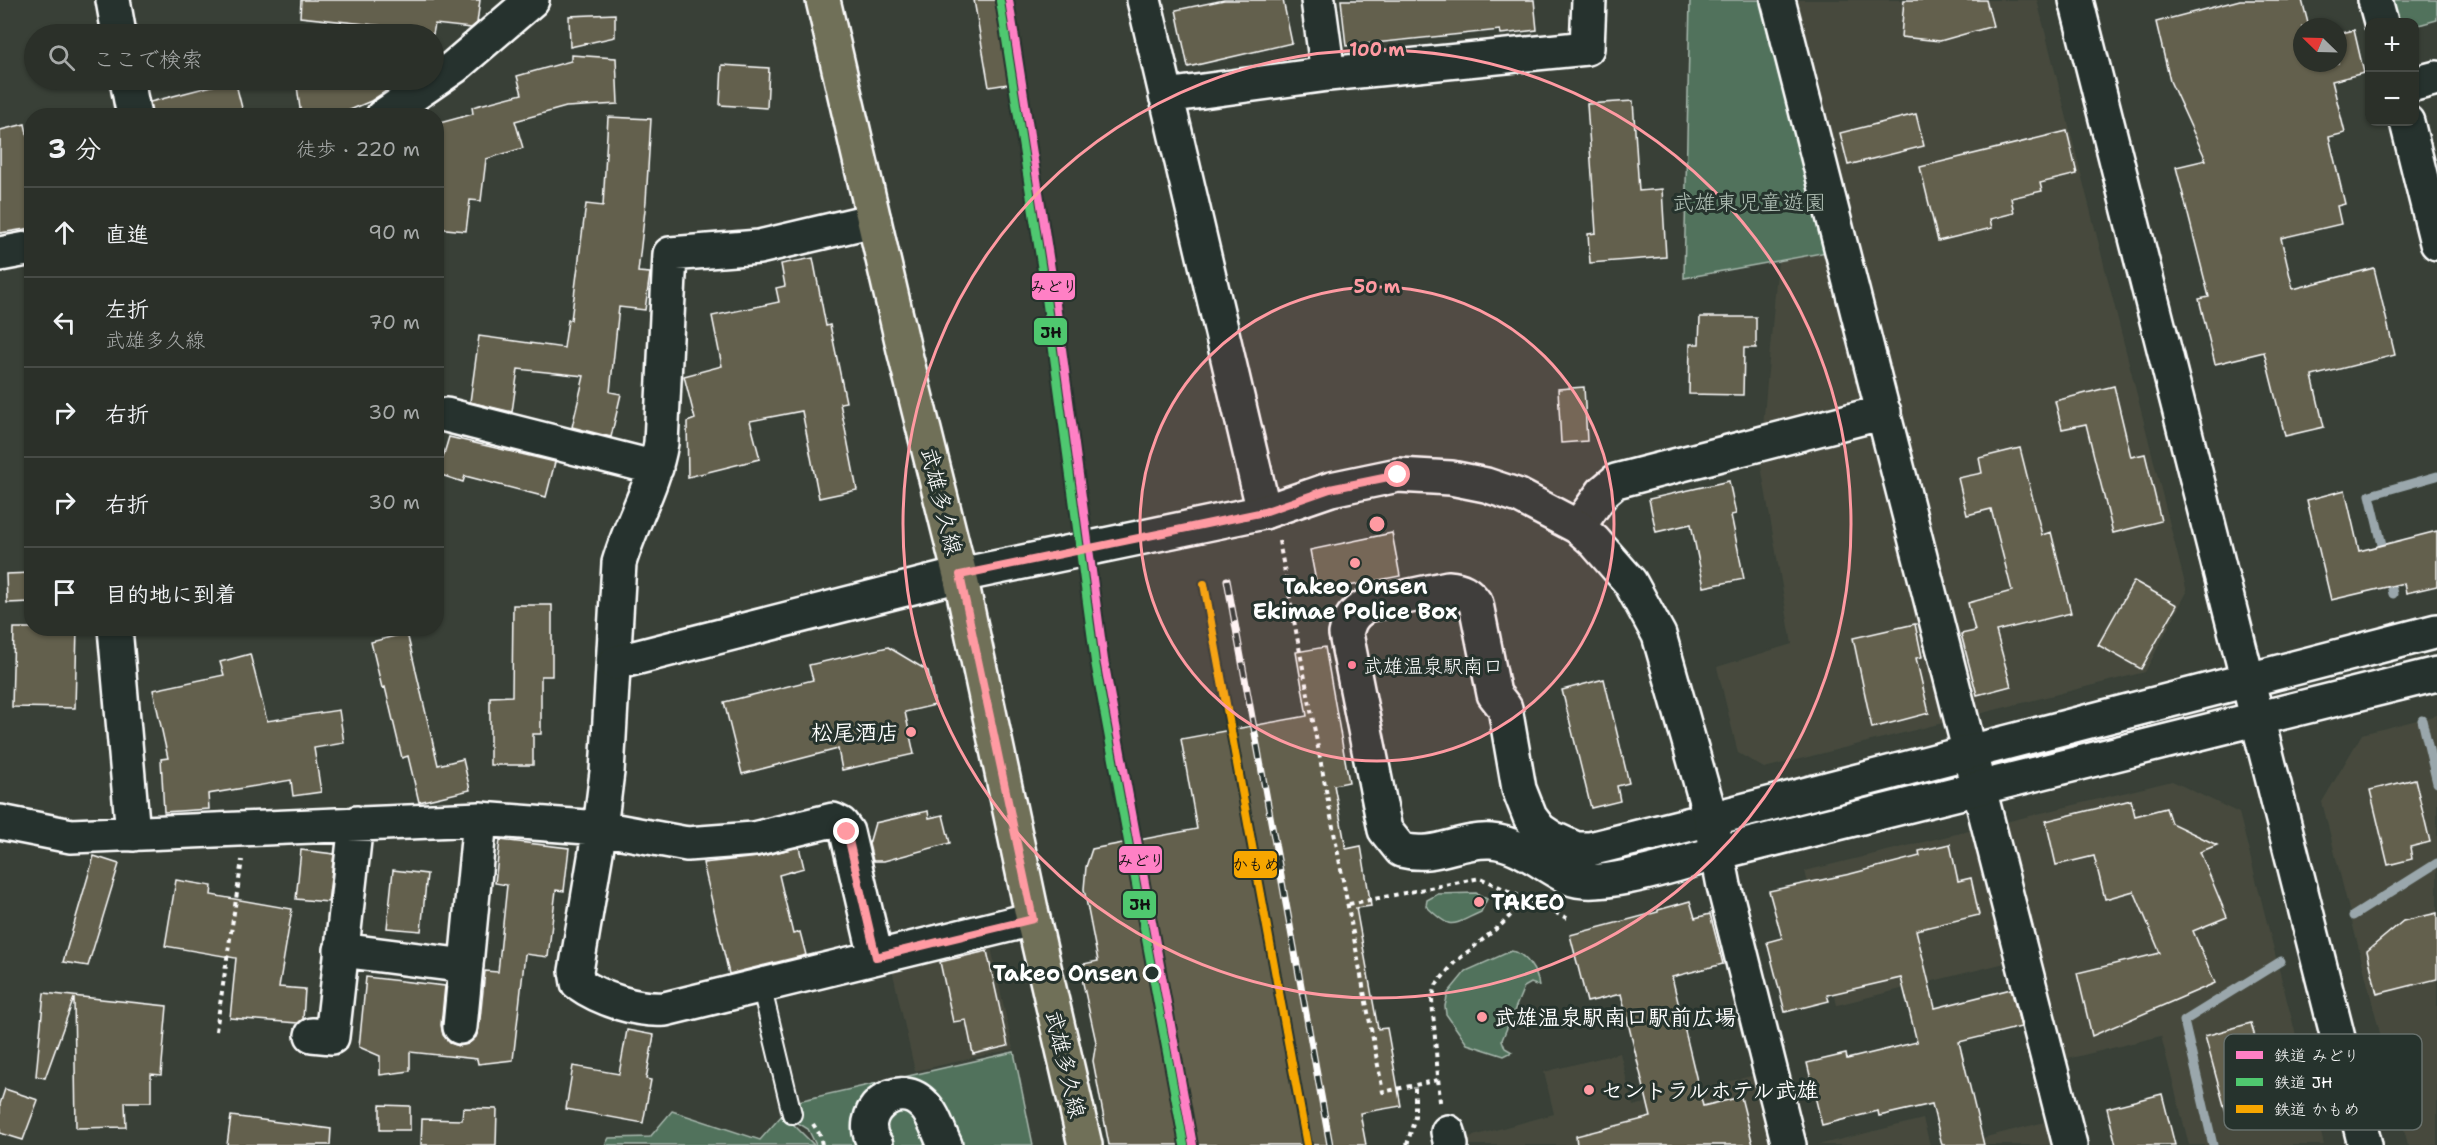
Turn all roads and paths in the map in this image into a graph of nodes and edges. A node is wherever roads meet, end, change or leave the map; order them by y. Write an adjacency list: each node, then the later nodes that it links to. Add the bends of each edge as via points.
1 (113, 0): 11 (street)
2 (532, 0): 12 (street)
3 (823, 0): 22 (main road, 武雄多久線)
4 (1144, 0): 18 (street)
5 (1318, 0): 13 (street)
6 (1589, 0): 13 (street, via 1587,48)
7 (1778, 0): 26 (street)
8 (2076, 0): 37 (street)
9 (2375, 0): 10 (street)
10 (2380, 18)
11 (117, 24)
12 (444, 74)
13 (1328, 74): 18 (street)
14 (2437, 78): 15 (street)
15 (2419, 83)
16 (129, 90): 19 (street)
17 (421, 90): 20 (street)
18 (1166, 96): 29 (street)
19 (132, 108)
20 (395, 108)
21 (2407, 126): 23 (street)
22 (874, 220): 28 (street, via 759,247 670,254 661,443); 32 (main road, 武雄多久線)
23 (2437, 243)
24 (24, 250): 25 (street)
25 (0, 254)
26 (1884, 412): 30 (street, via 1616,481 1603,492); 39 (street)
27 (446, 415): 28 (street)
28 (656, 468): 35 (street, via 628,531 619,563)
29 (1264, 512): 30 (street, via 1330,489 1398,475 1428,476 1497,489); 32 (street)
30 (1578, 527): 42 (street, via 1630,582 1659,635)
31 (1279, 541): 50 (path)
32 (960, 575): 35 (street); 51 (main road, 武雄多久線)
33 (2437, 631): 37 (street)
34 (116, 636): 47 (street)
35 (615, 663): 45 (street)
36 (2437, 674): 38 (street)
37 (2247, 679): 38 (street); 39 (street)
38 (2257, 719): 40 (street); 59 (street)
39 (1969, 750): 40 (street); 42 (street)
40 (1978, 788): 48 (street); 73 (street)
41 (480, 819): 44 (street); 45 (street); 55 (street)
42 (1711, 819): 48 (street); 48 (street, via 1590,849 1576,849 1552,838 1530,817 1519,789 1505,708 1494,694 1476,604 1470,594 1448,588 1366,604 1349,620 1346,634 1385,830 1401,850 1425,854 1480,842 1506,843 1571,879 1590,883)
43 (0, 822): 47 (street, via 71,836)
44 (356, 823): 46 (street); 53 (street)
45 (600, 828): 54 (street, via 698,843 754,839 833,820 847,832); 56 (street, via 576,971 578,983 619,1003 657,1009)
46 (247, 829): 47 (street); 58 (path)
47 (133, 834)
48 (1717, 853): 72 (street)
49 (1526, 899): 50 (path, via 1480,878); 52 (path); 63 (path, via 1454,963 1436,985 1432,1000)
50 (1349, 904): 61 (path)
51 (1033, 919): 54 (street); 70 (main road, 武雄多久線)
52 (1569, 919)
53 (341, 950): 55 (street); 60 (street, via 332,1036)
54 (876, 957): 56 (street)
55 (466, 966): 57 (street)
56 (761, 985): 65 (lane)
57 (460, 1027)
58 (216, 1031)
59 (2337, 1034)
60 (312, 1035)
61 (1374, 1042): 62 (path); 64 (path, via 1383,1092)
62 (1366, 1043)
63 (1438, 1080): 64 (path); 67 (path)
64 (1415, 1084): 71 (path, via 1415,1117)
65 (792, 1114)
66 (2361, 1130): 74 (street)
67 (1449, 1138)
68 (876, 1145): 69 (street, via 869,1121 873,1111 879,1103 898,1095 921,1101)
69 (945, 1145)
70 (1085, 1145)
71 (1407, 1145)
72 (1789, 1145)
73 (2070, 1145)
74 (2365, 1145)

